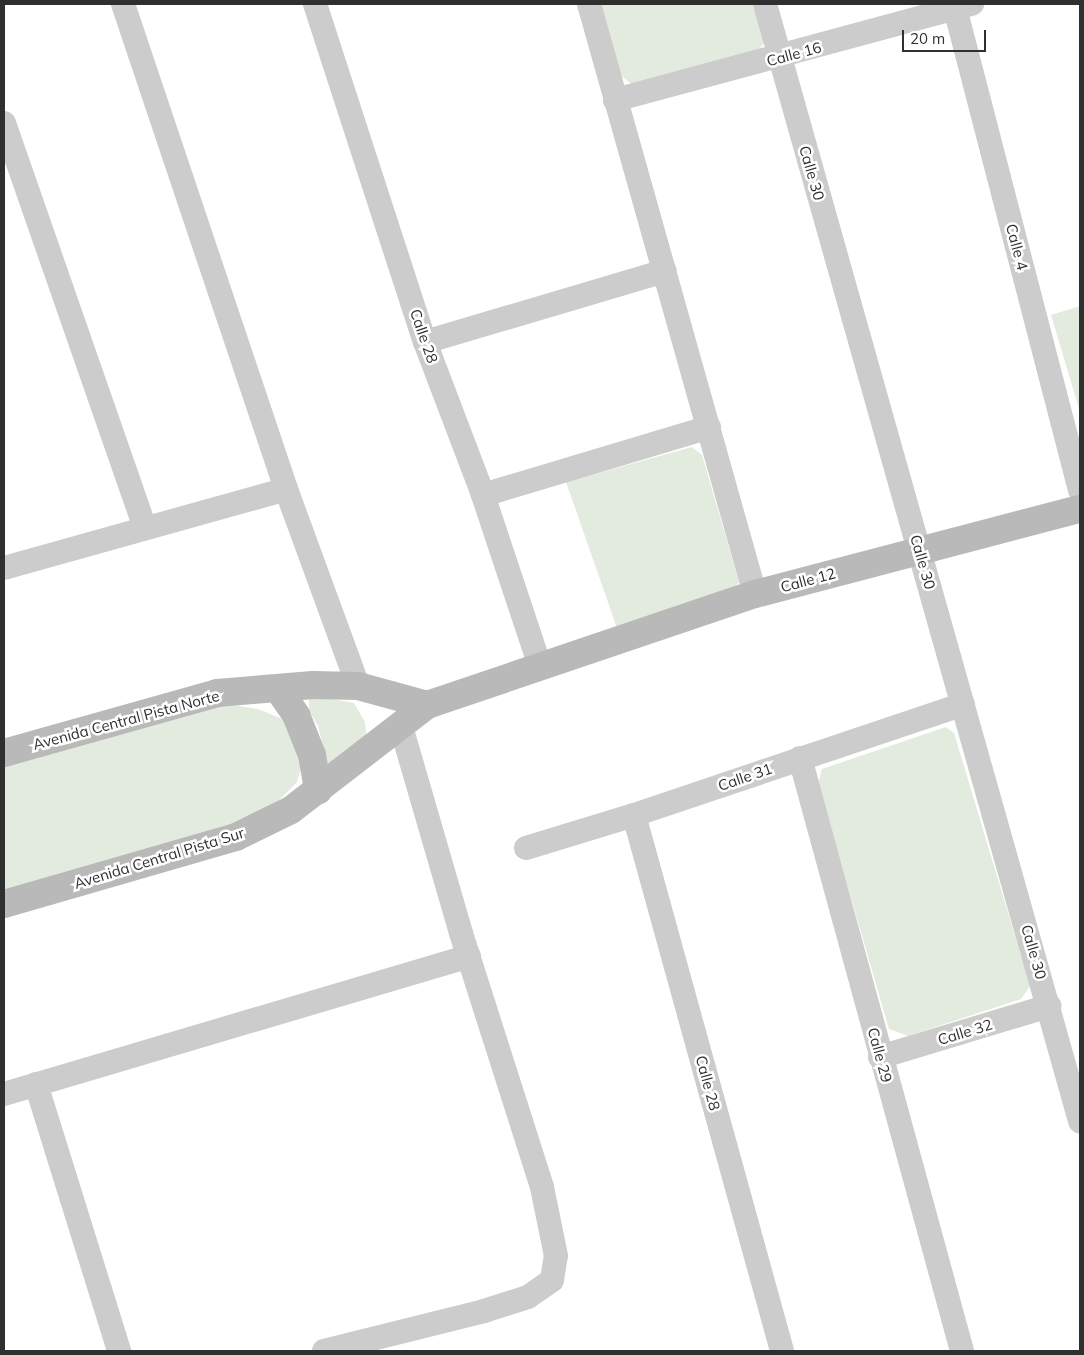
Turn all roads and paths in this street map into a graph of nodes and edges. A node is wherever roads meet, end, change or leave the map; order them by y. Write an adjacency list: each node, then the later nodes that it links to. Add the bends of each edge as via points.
1 (123, 4): 12 (street)
2 (315, 4): 10 (street, Calle 28)
3 (589, 4): 7 (street)
4 (765, 4): 6 (street, Calle 30)
5 (961, 5): 6 (street, Calle 16); 13 (street, Calle 4)
6 (779, 58): 7 (street, Calle 16); 17 (street, Calle 30)
7 (615, 100): 9 (street)
8 (4, 123): 16 (street)
9 (665, 270): 10 (street); 11 (street)
10 (425, 342): 14 (street, Calle 28)
11 (709, 427): 14 (street); 19 (street)
12 (286, 489): 16 (street); 21 (street)
13 (1080, 490)
14 (483, 495): 20 (street, Calle 28)
15 (1080, 509): 17 (street, Calle 12)
16 (145, 528): 18 (street)
17 (920, 551): 19 (street, Calle 12); 24 (street, Calle 30)
18 (4, 568)
19 (755, 594): 20 (street, Calle 12)
20 (540, 666): 23 (street, Calle 12)
21 (358, 686): 22 (street, Avenida Central Pista Norte); 23 (street, Avenida Central Pista Norte)
22 (278, 689): 26 (street, Avenida Central Pista Norte, via 217,693); 28 (street, via 296,715 312,755)
23 (427, 704): 25 (street, Avenida Central Pista Sur)
24 (963, 704): 27 (street, Calle 31); 33 (street, Calle 30)
25 (401, 726): 28 (street, Avenida Central Pista Sur); 32 (street)
26 (4, 753)
27 (800, 758): 29 (street, Calle 31); 34 (street, Calle 29)
28 (318, 790): 31 (street, Avenida Central Pista Sur, via 291,810 236,837)
29 (634, 815): 30 (street, Calle 31); 40 (street, Calle 28)
30 (526, 848)
31 (4, 904)
32 (469, 956): 35 (street); 39 (street, via 542,1187 556,1256 552,1280 528,1297 484,1312)
33 (1049, 1006): 34 (street, Calle 32); 37 (street, Calle 30)
34 (880, 1057): 41 (street, Calle 29)
35 (36, 1084): 36 (street); 38 (street)
36 (4, 1094)
37 (1080, 1121)
38 (119, 1351)
39 (324, 1351)
40 (782, 1351)
41 (962, 1351)

